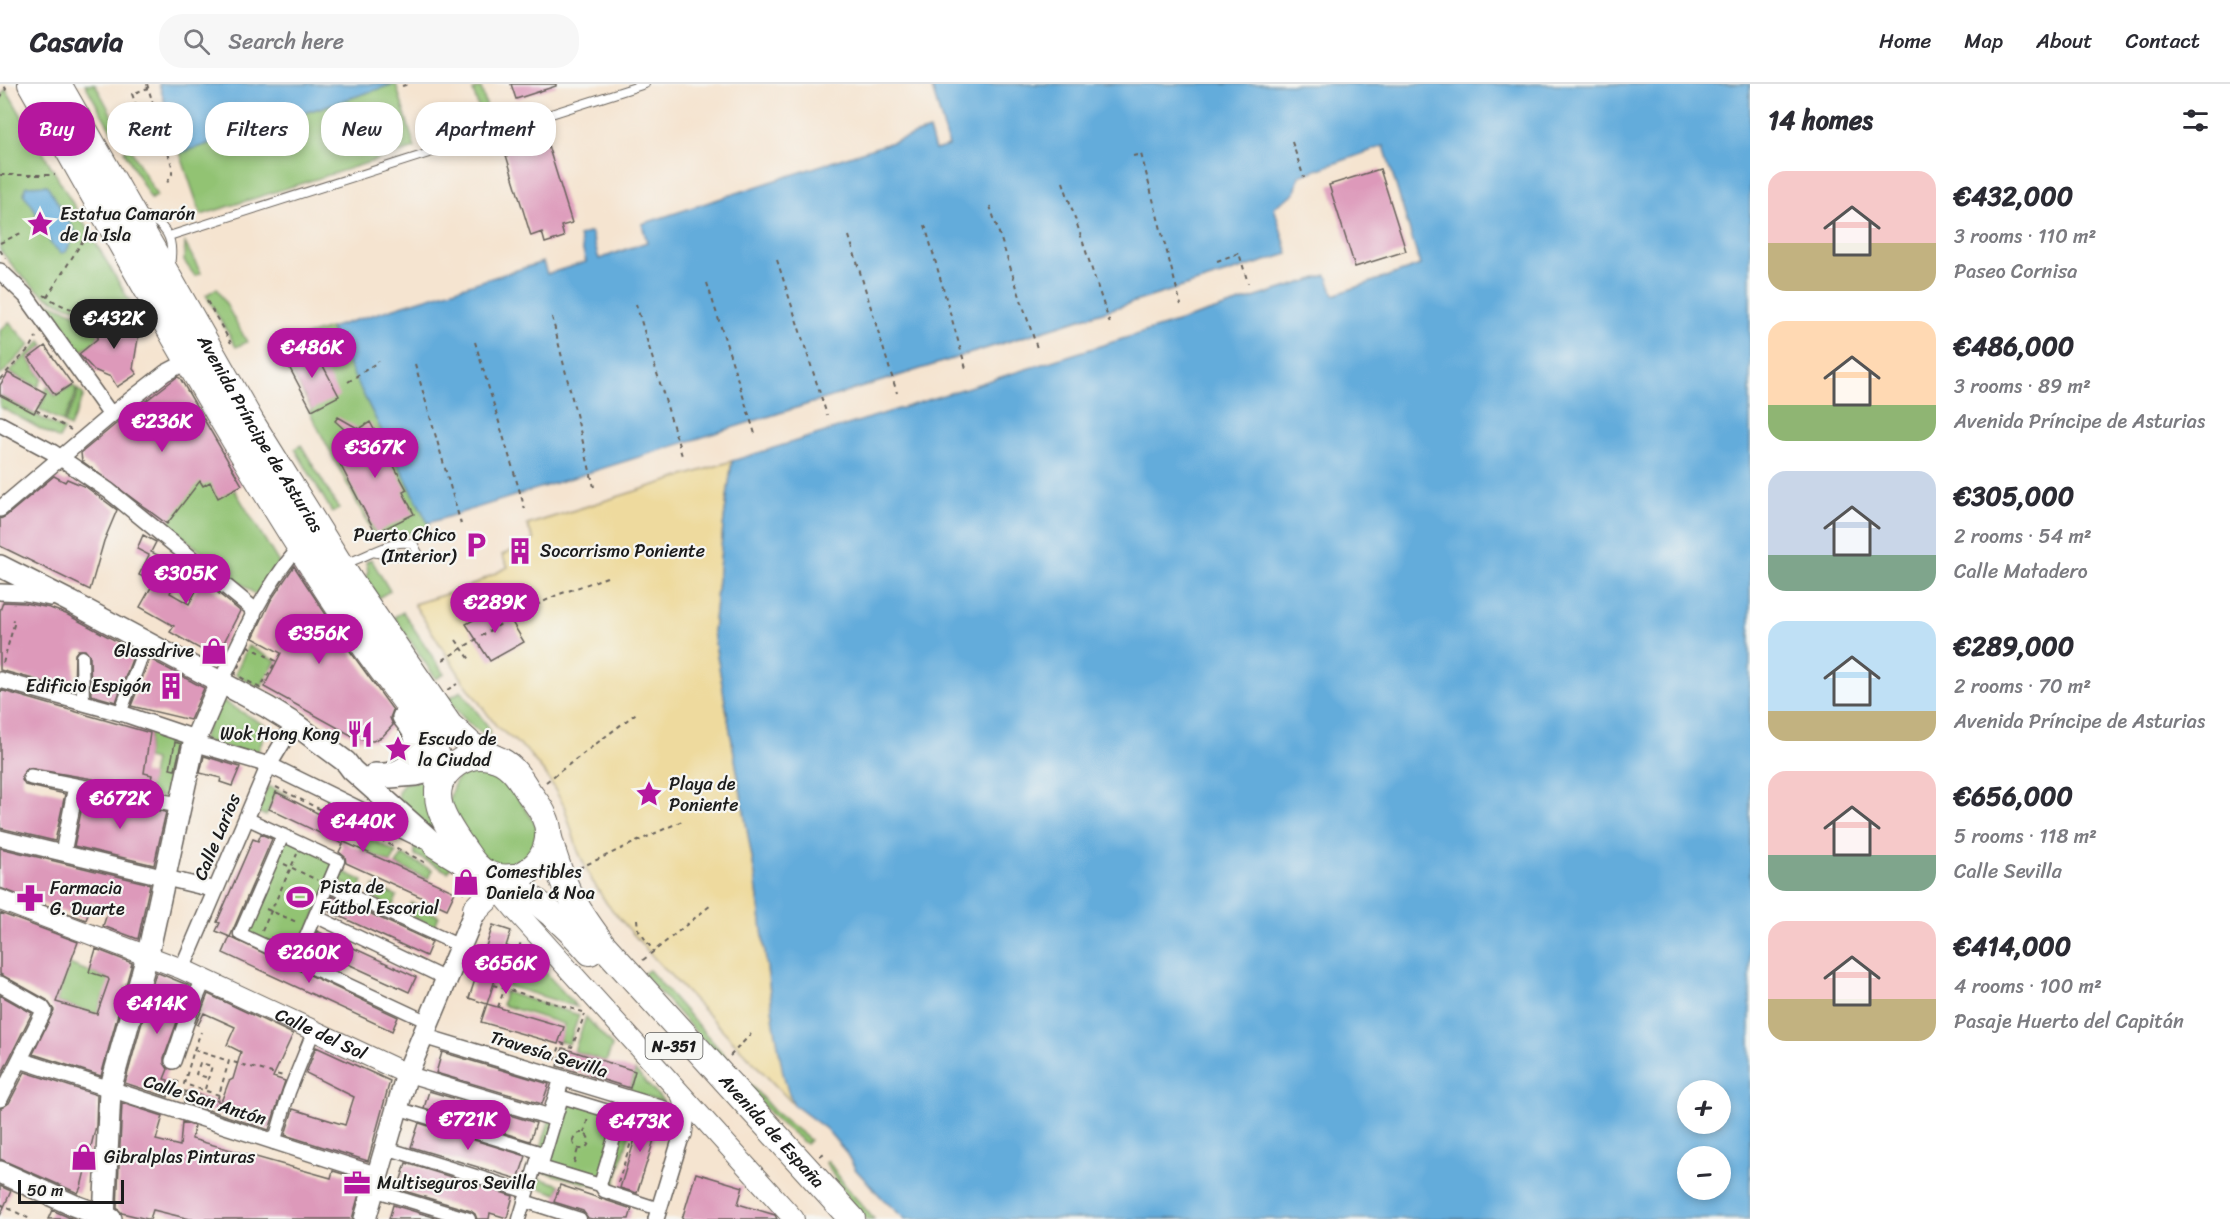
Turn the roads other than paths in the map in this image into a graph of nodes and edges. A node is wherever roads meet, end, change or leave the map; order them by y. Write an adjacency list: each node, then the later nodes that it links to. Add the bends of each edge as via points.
1 (31, 84): 8 (highway, Avenida Príncipe de Asturias / N-351)
2 (645, 84): 5 (lane)
3 (66, 91): 4 (highway, Avenida Príncipe de Asturias / N-351)
4 (130, 209): 5 (lane, via 154,221); 7 (highway, Avenida Príncipe de Asturias / N-351)
5 (169, 236): 7 (lane, via 172,255)
6 (5, 268): 9 (street)
7 (168, 275): 15 (highway, Avenida Príncipe de Asturias / N-351)
8 (188, 361): 9 (street); 13 (highway, Avenida Príncipe de Asturias / N-351)
9 (111, 415): 11 (street)
10 (0, 424): 11 (street)
11 (61, 458): 12 (street); 18 (street, via 134,510 246,602)
12 (0, 509)
13 (300, 549): 15 (highway, Avenida Príncipe de Asturias / N-351); 18 (street)
14 (372, 552): 14 (lane, via 404,542 414,545 419,555); 15 (lane)
15 (339, 569): 27 (highway, Avenida Príncipe de Asturias / N-351, via 449,725 471,745); 30 (main road, via 324,603 415,736 416,750 405,768 393,774); 31 (highway, Avenida Príncipe de Asturias / N-351, via 428,737)
16 (1, 585): 17 (street); 17 (main road, via 49,590)
17 (80, 608): 19 (main road)
18 (253, 616): 22 (street)
19 (147, 642): 22 (main road); 24 (street)
20 (82, 657): 23 (street)
21 (0, 680): 23 (street)
22 (230, 680): 25 (main road); 26 (main road)
23 (83, 703): 24 (street)
24 (120, 713): 26 (street)
25 (296, 724): 28 (main road); 29 (street, Calle Larios)
26 (195, 741): 29 (street); 34 (main road)
27 (494, 758): 31 (highway, via 473,756); 38 (highway, N-351, via 518,775 544,816)
28 (346, 762): 30 (main road); 40 (main road)
29 (269, 765): 35 (street, Calle Larios); 40 (street)
30 (375, 774): 31 (main road)
31 (444, 776): 41 (highway, N-351, via 441,813)
32 (31, 777): 39 (street, via 84,787)
33 (108, 792): 34 (street)
34 (179, 805): 42 (main road)
35 (246, 818): 36 (street); 44 (street, Calle Larios)
36 (283, 836): 43 (street, via 338,861); 50 (street, via 240,934)
37 (0, 838): 39 (street)
38 (549, 838): 41 (highway, via 541,860); 83 (highway, Avenida de España / N-351, via 561,882 603,945 775,1128)
39 (63, 853): 42 (street)
40 (434, 856): 41 (highway, via 464,862)
41 (489, 876): 46 (highway); 62 (street); 83 (highway, Avenida de España / N-351, via 544,906 569,928)
42 (164, 877): 44 (street); 49 (main road)
43 (328, 885): 47 (street); 48 (street)
44 (216, 890): 51 (street, Calle Larios)
45 (2, 905): 49 (street, Calle del Sol)
46 (476, 909): 48 (main road)
47 (315, 916): 50 (street); 53 (street)
48 (460, 946): 53 (main road)
49 (147, 955): 51 (street, Calle del Sol); 61 (main road)
50 (296, 960): 55 (street)
51 (182, 969): 52 (street, Calle del Sol)
52 (204, 979): 56 (street, Calle del Sol); 58 (street)
53 (446, 979): 55 (main road)
54 (0, 984): 57 (street, via 42,1008 43,1015)
55 (425, 1029): 59 (main road); 60 (street, Travesía Sevilla)
56 (314, 1030): 59 (street, Calle del Sol); 71 (street)
57 (20, 1060): 61 (street, Calle San Antón); 63 (street)
58 (173, 1061)
59 (407, 1074): 65 (main road); 68 (street)
60 (558, 1085): 64 (street, Travesía Sevilla); 67 (street); 68 (street); 74 (street)
61 (110, 1090): 71 (street, Calle San Antón); 82 (main road)
62 (682, 1096): 69 (street); 70 (street)
63 (0, 1099)
64 (636, 1101): 66 (street, Travesía Sevilla); 67 (street)
65 (397, 1108): 72 (main road); 73 (street)
66 (663, 1109)
67 (621, 1115): 78 (street)
68 (550, 1117): 73 (street)
69 (712, 1129): 70 (street, via 693,1126); 88 (street)
70 (682, 1134): 80 (street)
71 (274, 1143): 76 (street, Calle San Antón)
72 (386, 1148): 76 (main road); 79 (street)
73 (539, 1152): 74 (street)
74 (537, 1169): 78 (street); 79 (street)
75 (0, 1172): 82 (main road)
76 (376, 1183): 84 (main road); 85 (street)
77 (834, 1183): 83 (lane)
78 (600, 1185): 80 (street, via 604,1191)
79 (526, 1197): 81 (street); 86 (street)
80 (657, 1214)
81 (560, 1216): 87 (street)
82 (107, 1218)
83 (844, 1218)
84 (365, 1219)
85 (469, 1219)
86 (519, 1219)
87 (580, 1219)
88 (794, 1219)

